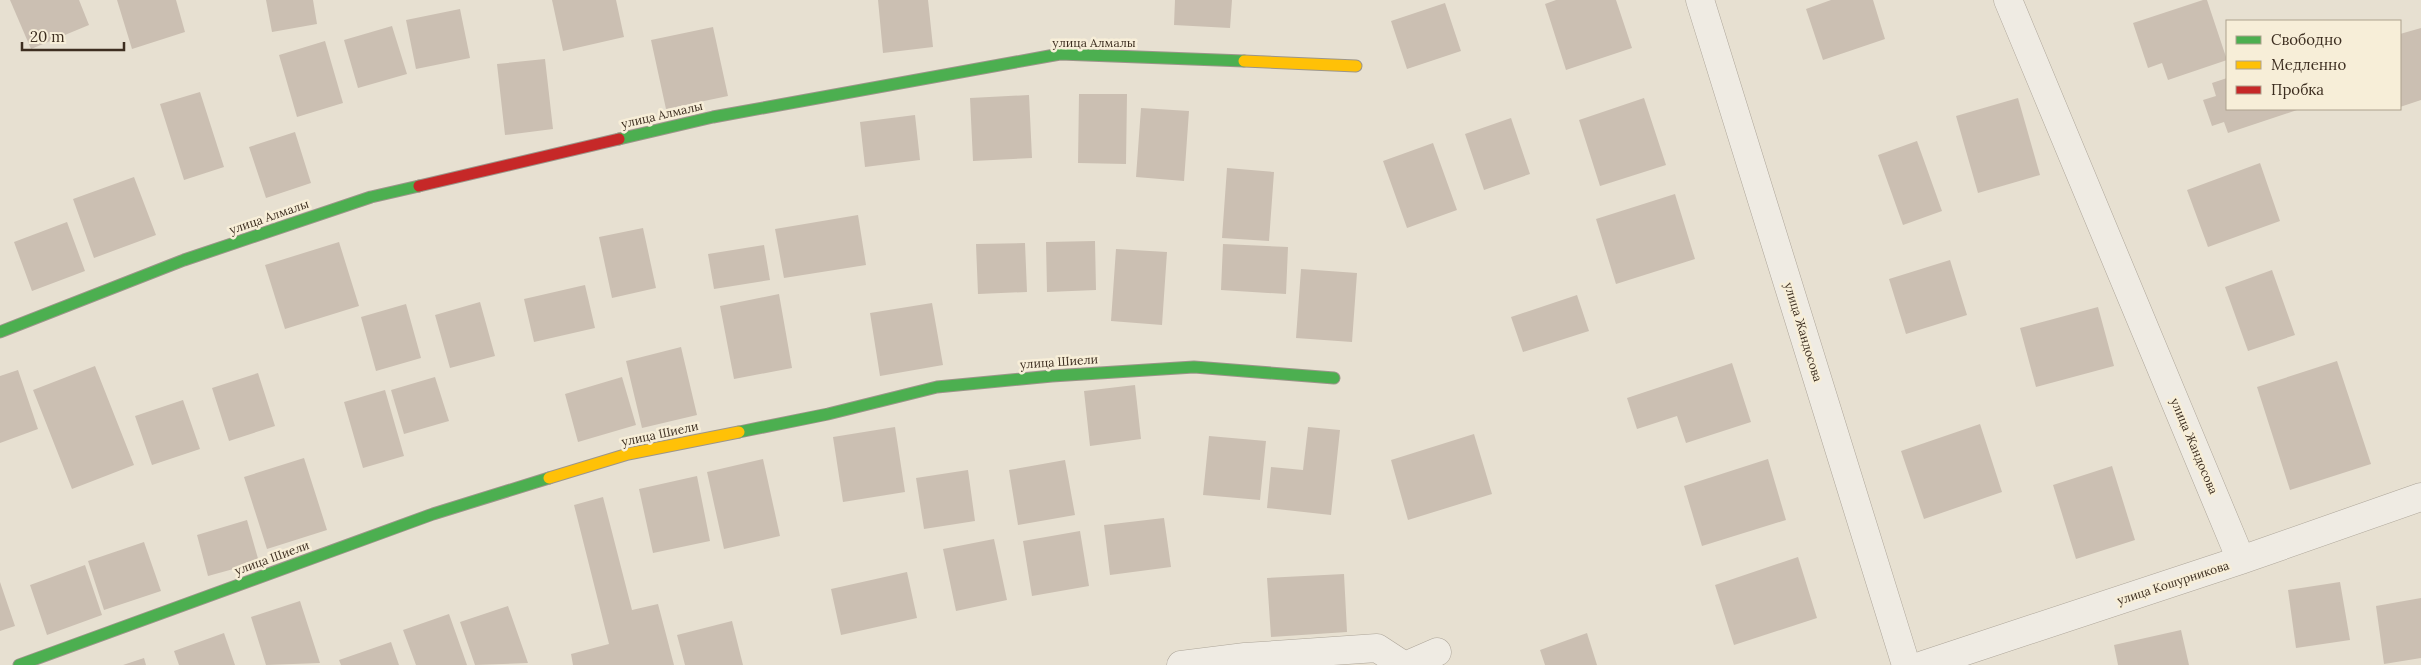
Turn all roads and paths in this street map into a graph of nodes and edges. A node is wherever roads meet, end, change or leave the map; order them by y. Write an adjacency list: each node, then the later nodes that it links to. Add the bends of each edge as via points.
1 (1700, 0): 12 (street, улица Жандосова)
2 (2008, 0): 7 (street, улица Жандосова)
3 (1356, 66): 4 (street, улица Алмалы, via 1060,54 713,117 371,197 184,260)
4 (0, 332)
5 (1334, 378): 9 (street, улица Шиели, via 1194,367 937,387 828,414 628,454 433,514)
6 (2421, 497): 7 (street, улица Кошурникова)
7 (2241, 560): 13 (street, улица Кошурникова)
8 (1437, 652): 11 (street)
9 (19, 665)
10 (1181, 665): 11 (street, via 1377,648)
11 (1405, 665)
12 (1906, 665)
13 (1923, 665)

